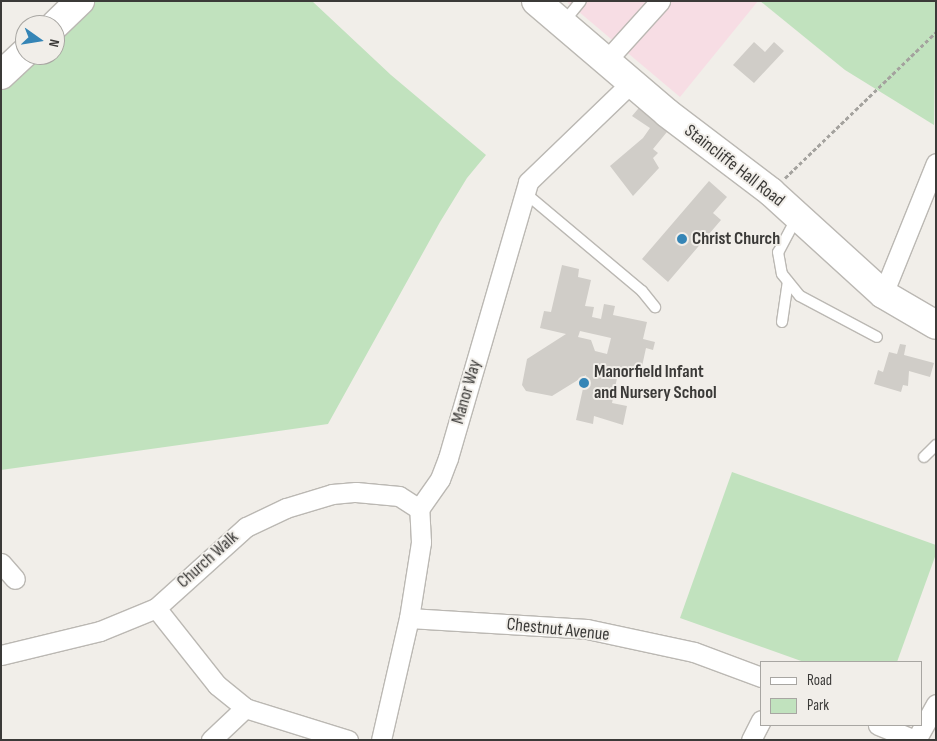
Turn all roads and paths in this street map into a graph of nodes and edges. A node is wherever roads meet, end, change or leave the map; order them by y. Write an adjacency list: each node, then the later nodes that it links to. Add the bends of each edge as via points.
1 (80, 1): 5 (street)
2 (536, 1): 6 (street, Staincliffe Hall Road)
3 (581, 1): 6 (lane)
4 (660, 1): 8 (street)
5 (65, 15)
6 (562, 24): 8 (street, Staincliffe Hall Road)
7 (936, 32): 14 (path)
8 (606, 61): 11 (street, Staincliffe Hall Road)
9 (15, 62): 10 (street)
10 (1, 75)
11 (631, 83): 13 (street, Manor Way, via 528,182); 14 (street, Staincliffe Hall Road)
12 (936, 163): 17 (street)
13 (524, 192): 18 (lane, via 642,291); 24 (street, Manor Way, via 448,458 440,479)
14 (771, 192): 15 (street, Staincliffe Hall Road)
15 (798, 217): 16 (lane, via 778,252 782,274); 17 (street, Staincliffe Hall Road)
16 (788, 282): 19 (lane); 21 (lane, via 800,296)
17 (883, 294): 20 (street, Staincliffe Hall Road)
18 (655, 307)
19 (782, 322)
20 (936, 325)
21 (877, 337)
22 (936, 445): 23 (lane)
23 (924, 457)
24 (419, 509): 27 (street, Church Walk, via 399,496 356,492 332,494 286,508 246,527); 28 (street, via 422,542)
25 (1, 563): 26 (street)
26 (15, 579)
27 (156, 608): 29 (street, Church Walk, via 100,631); 32 (street, via 217,684)
28 (409, 618): 30 (street, Chestnut Avenue, via 587,629 694,652); 37 (street)
29 (1, 655)
30 (760, 677)
31 (936, 704): 39 (street)
32 (245, 708): 35 (street); 36 (street)
33 (760, 722): 38 (street)
34 (880, 726): 39 (street)
35 (211, 740)
36 (348, 740)
37 (381, 740)
38 (751, 740)
39 (915, 740)

